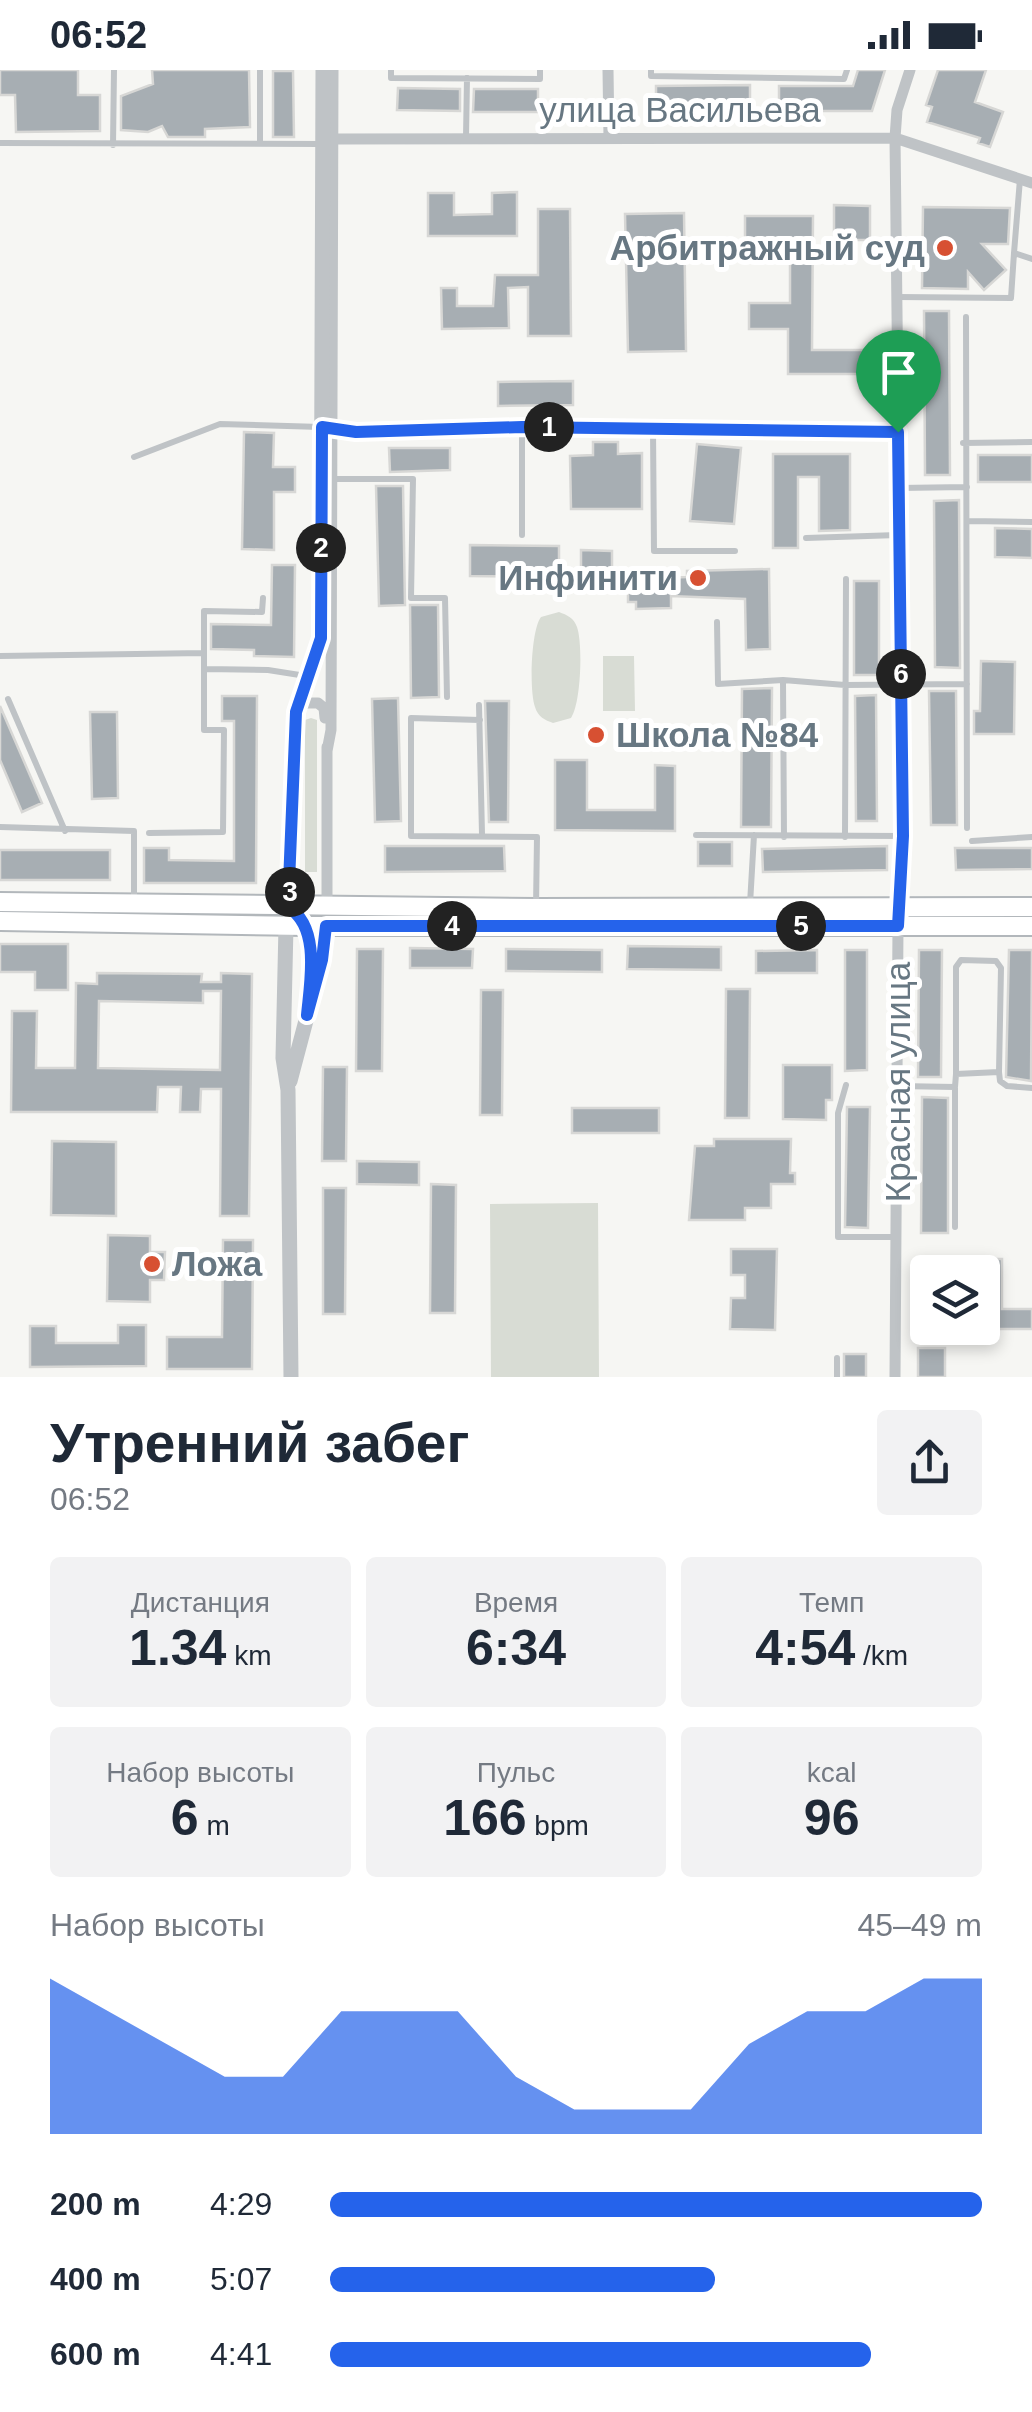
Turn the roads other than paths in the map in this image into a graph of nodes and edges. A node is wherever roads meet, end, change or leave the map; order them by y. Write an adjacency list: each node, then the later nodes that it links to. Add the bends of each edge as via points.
1 (114, 70): 18 (lane)
2 (260, 70): 17 (lane)
3 (323, 70): 15 (street)
4 (333, 70): 15 (street)
5 (391, 70): 11 (lane, via 390,78)
6 (540, 70): 11 (lane, via 540,79)
7 (608, 70): 13 (street)
8 (650, 70): 9 (lane, via 650,76 844,78)
9 (847, 70)
10 (910, 70): 14 (street, Красная улица)
11 (467, 78): 12 (lane)
12 (466, 137): 13 (street, улица Васильева); 15 (street, улица Васильева)
13 (609, 138): 14 (street, улица Васильева)
14 (895, 138): 19 (street, улица Васильева); 22 (street, Красная улица)
15 (328, 142): 17 (lane); 25 (street)
16 (0, 143): 18 (lane)
17 (260, 143): 18 (lane)
18 (113, 145)
19 (1026, 181): 20 (lane)
20 (1014, 253): 21 (lane); 22 (lane, via 1012,298)
21 (1032, 259)
22 (897, 297): 27 (street, Красная улица)
23 (966, 317): 29 (lane)
24 (522, 427): 25 (street); 26 (street); 36 (lane)
25 (327, 428): 30 (lane, via 220,424); 31 (street)
26 (653, 428): 27 (street); 39 (lane, via 654,551)
27 (898, 432): 33 (street, Красная улица)
28 (1032, 442): 29 (lane)
29 (963, 444): 32 (lane)
30 (134, 457)
31 (327, 479): 46 (street, via 321,638); 51 (lane, via 413,478 410,598 445,598); 56 (street)
32 (967, 487): 33 (lane); 34 (lane)
33 (899, 488): 37 (street, Красная улица)
34 (969, 521): 35 (lane); 49 (lane)
35 (1032, 522)
36 (522, 534)
37 (899, 534): 38 (lane); 48 (street, Красная улица)
38 (806, 538)
39 (735, 551)
40 (846, 579): 50 (lane)
41 (263, 598): 43 (lane, via 262,612 204,611)
42 (717, 622): 47 (lane, via 718,684)
43 (204, 654): 44 (lane); 45 (lane)
44 (0, 656)
45 (204, 669): 46 (lane); 60 (lane, via 204,730 224,730 224,832)
46 (308, 676): 54 (street)
47 (783, 680): 50 (lane); 65 (lane)
48 (901, 684): 49 (lane); 50 (lane); 64 (street, Красная улица)
49 (967, 684): 58 (lane)
50 (844, 685): 66 (lane)
51 (447, 697)
52 (8, 699): 59 (lane)
53 (479, 705): 55 (lane)
54 (296, 712): 56 (street, via 310,702 324,708); 74 (street)
55 (480, 720): 61 (lane); 61 (lane, via 412,718 411,836)
56 (328, 751): 75 (street)
57 (0, 827): 59 (lane)
58 (967, 828)
59 (65, 831): 70 (lane, via 134,831)
60 (149, 833)
61 (482, 834): 72 (lane, via 536,837)
62 (696, 835): 63 (lane)
63 (754, 835): 65 (lane); 73 (lane)
64 (903, 836): 66 (lane); 76 (street, Красная улица)
65 (784, 837): 66 (lane)
66 (845, 837)
67 (1032, 837): 68 (lane)
68 (972, 841)
69 (0, 902): 70 (main road)
70 (134, 906): 74 (main road)
71 (1032, 907): 76 (main road)
72 (536, 908): 73 (main road); 75 (main road)
73 (750, 908): 76 (main road)
74 (287, 916): 75 (main road); 77 (main road); 78 (main road); 87 (street)
75 (326, 917): 76 (main road); 78 (main road); 80 (street)
76 (898, 917): 79 (main road); 84 (street, Красная улица)
77 (0, 921)
78 (306, 926): 80 (street)
79 (1032, 926)
80 (307, 1015): 87 (street)
81 (999, 1072): 82 (lane); 82 (lane, via 1001,968 972,958 956,967); 86 (lane, via 1008,1086)
82 (956, 1074): 85 (lane)
83 (846, 1086): 89 (lane, via 838,1113 838,1238)
84 (898, 1086): 85 (lane); 89 (street, Красная улица)
85 (955, 1087): 88 (lane)
86 (1032, 1088)
87 (288, 1090): 91 (street)
88 (955, 1226)
89 (897, 1237): 93 (street, Красная улица)
90 (836, 1358): 92 (lane)
91 (290, 1377)
92 (837, 1377)
93 (895, 1377)

